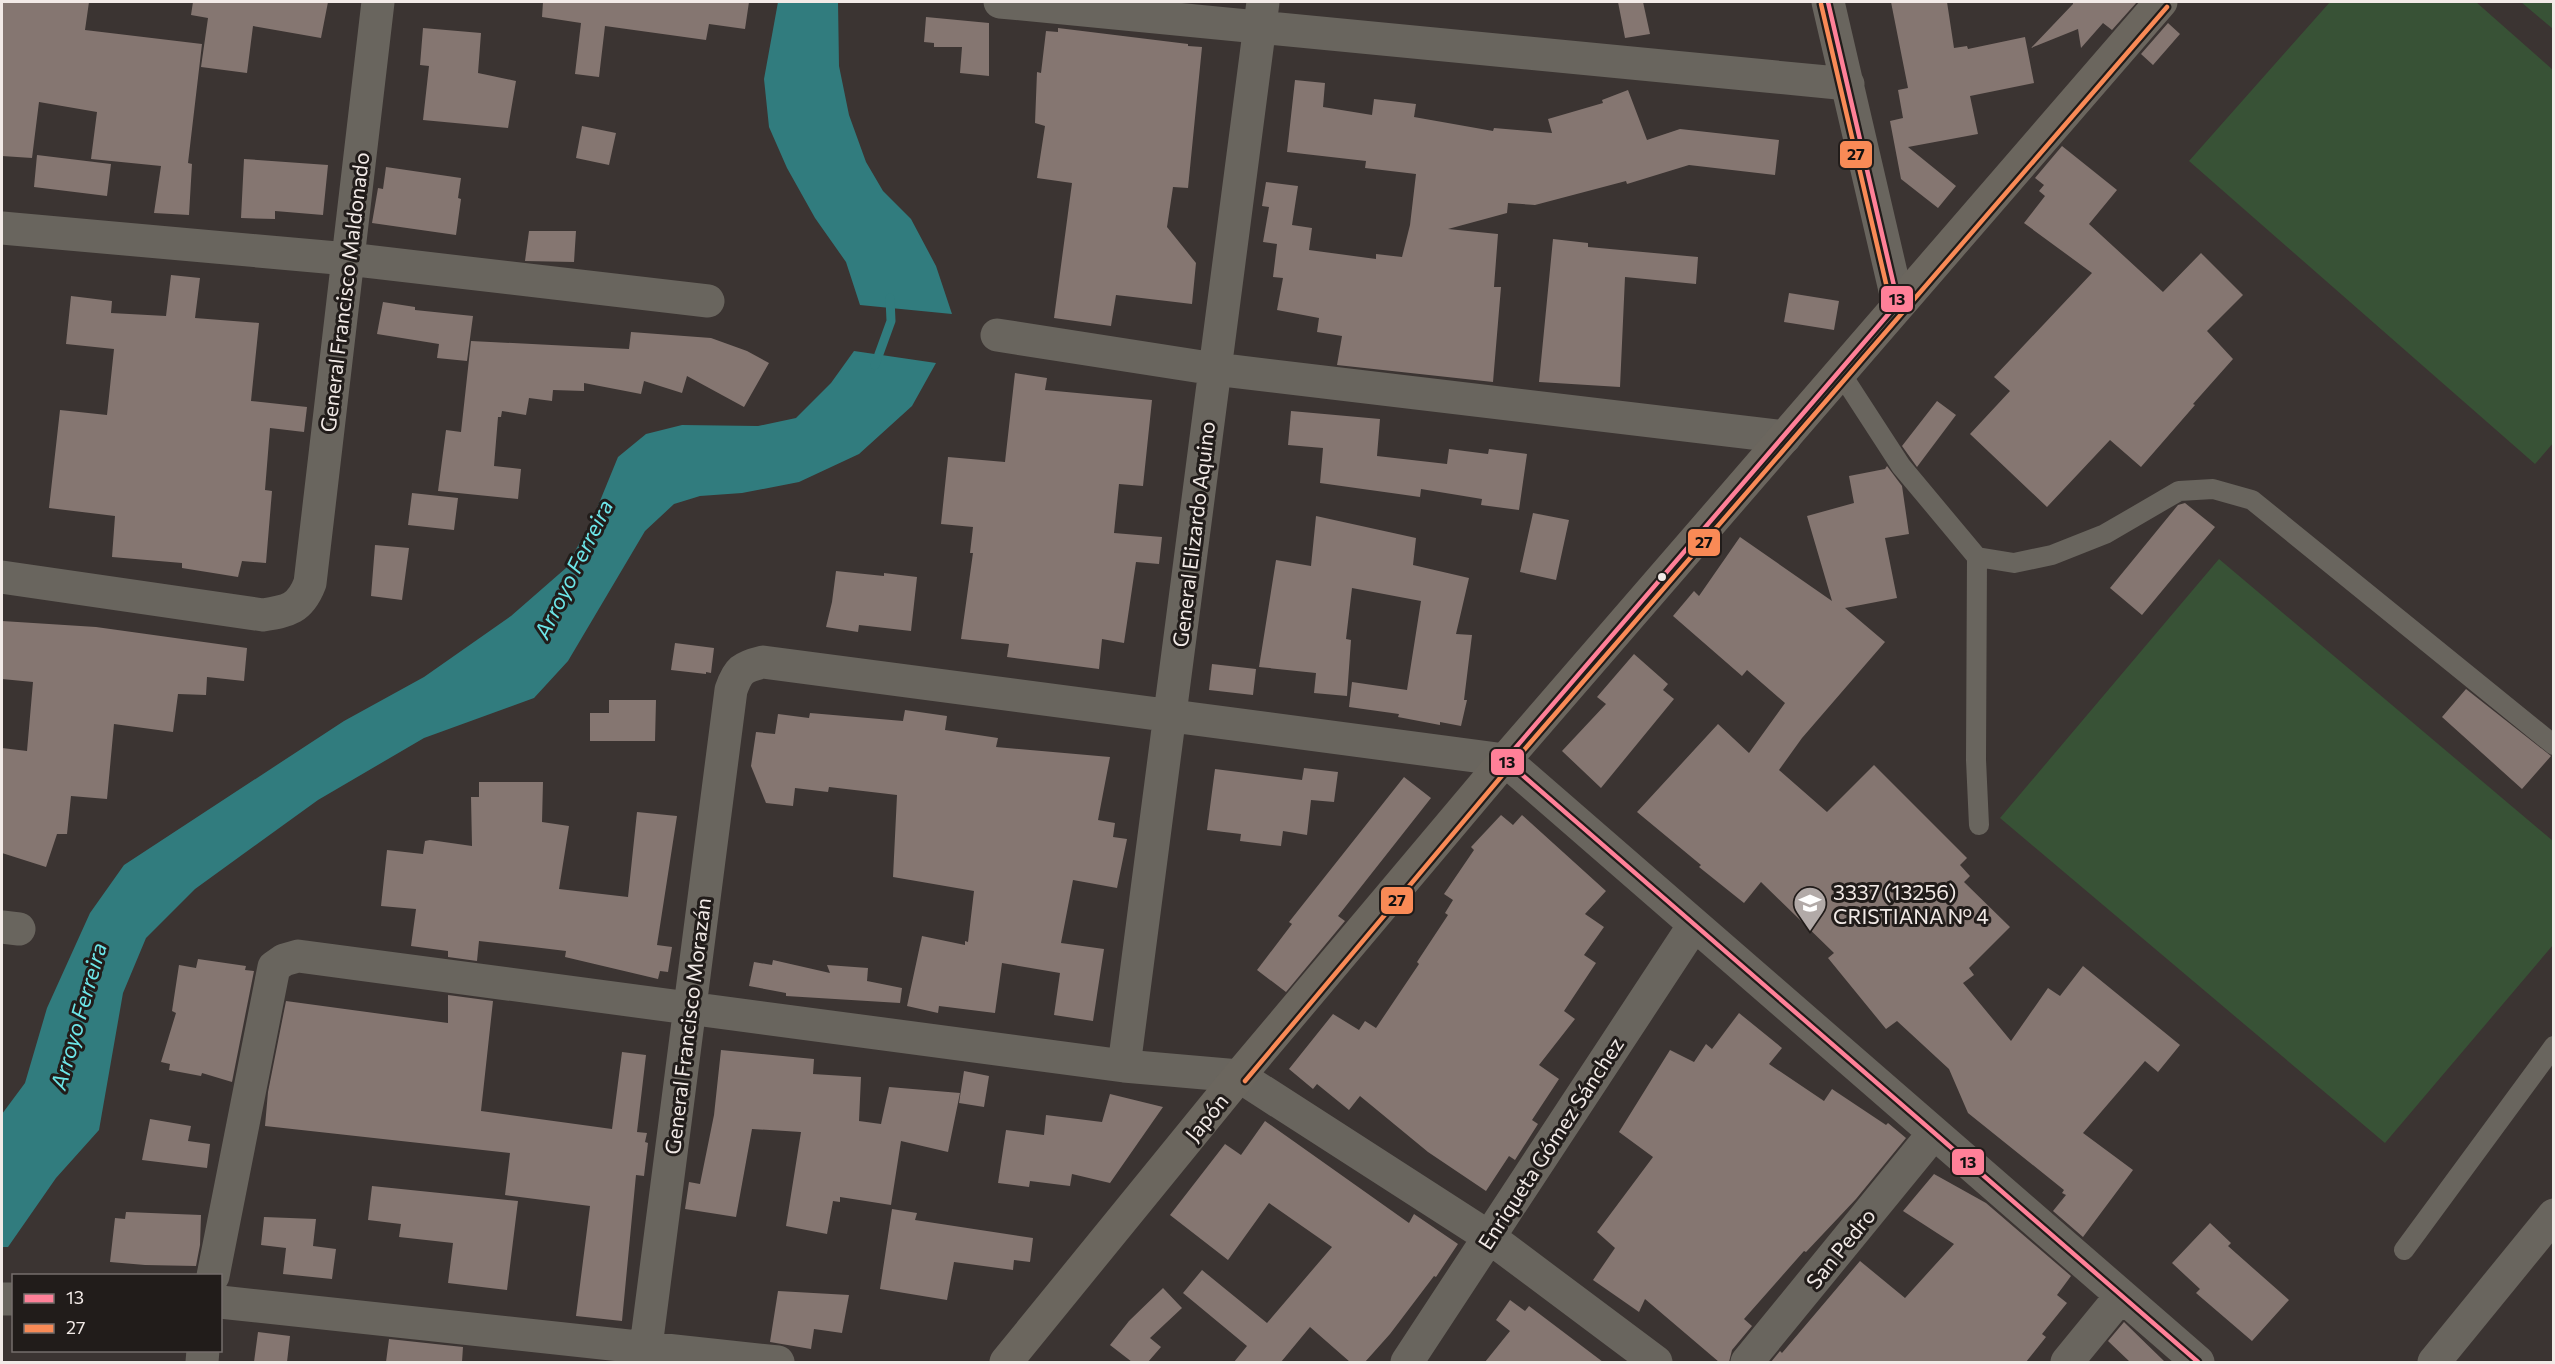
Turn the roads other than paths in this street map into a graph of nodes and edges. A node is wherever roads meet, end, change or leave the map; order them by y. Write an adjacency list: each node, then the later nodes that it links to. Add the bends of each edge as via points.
1 (378, 2): 8 (street, General Francisco Maldonado)
2 (1000, 2): 5 (street)
3 (1828, 2): 6 (street)
4 (2161, 2): 10 (street, Japón)
5 (1261, 15): 6 (street); 12 (street, General Elizardo Aquino)
6 (1848, 84): 10 (street)
7 (2, 228): 8 (street)
8 (348, 259): 9 (street); 16 (street, General Francisco Maldonado, via 310,583 305,596 290,610 263,615)
9 (708, 301)
10 (1898, 303): 13 (street, Japón)
11 (997, 335): 12 (street)
12 (1215, 369): 14 (street); 17 (street, General Elizardo Aquino)
13 (1840, 372): 14 (street, Japón); 15 (lane, via 1901,466)
14 (1785, 437): 19 (street, Japón)
15 (1977, 557): 18 (lane, via 2014,563 2052,555 2105,534 2179,491 2213,489 2252,500); 20 (lane)
16 (2, 577)
17 (1169, 718): 19 (street); 22 (street, General Francisco Morazán, via 763,662 747,666 736,675 731,690); 24 (street, General Elizardo Aquino)
18 (2553, 745)
19 (1505, 760): 21 (street); 25 (street, Japón)
20 (1979, 825)
21 (1694, 925): 26 (street); 28 (street, Enriqueta Gómez Sánchez)
22 (689, 1008): 24 (street); 30 (street, via 298,956 284,960 274,967); 33 (street, General Francisco Morazán)
23 (2553, 1046): 29 (lane)
24 (1124, 1066): 25 (street)
25 (1239, 1076): 28 (street); 35 (street, Japón)
26 (1934, 1133): 31 (street); 38 (street, San Pedro)
27 (2553, 1215): 41 (street)
28 (1489, 1237): 36 (street, Enriqueta Gómez Sánchez); 37 (street)
29 (2404, 1250)
30 (213, 1274)
31 (2121, 1296): 39 (street); 40 (street)
32 (222, 1302): 33 (street)
33 (645, 1355): 34 (street)
34 (778, 1362)
35 (1007, 1362)
36 (1407, 1362)
37 (1656, 1362)
38 (1747, 1362)
39 (2067, 1362)
40 (2198, 1362)
41 (2434, 1362)

